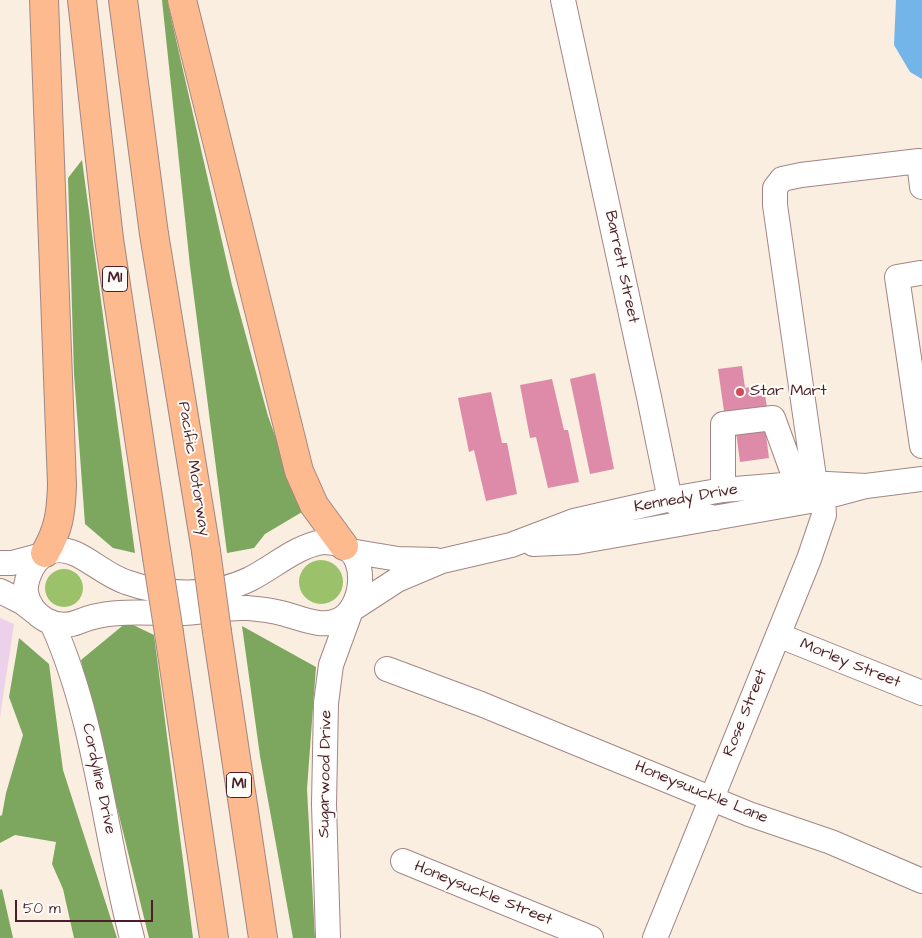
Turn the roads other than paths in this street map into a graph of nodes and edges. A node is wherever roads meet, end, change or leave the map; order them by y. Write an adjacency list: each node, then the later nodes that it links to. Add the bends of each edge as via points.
1 (44, 0): 17 (highway, via 62,485 59,523)
2 (82, 0): 30 (highway, M1, bridge, via 109,239)
3 (123, 0): 31 (highway, Pacific Motorway / M1, bridge, via 154,234 206,551)
4 (182, 0): 16 (highway, via 299,470 314,505)
5 (563, 0): 12 (street, Barrett Street)
6 (922, 187): 10 (street, via 919,162 801,175 782,179 775,188)
7 (920, 273): 8 (street, via 897,276)
8 (922, 446)
9 (922, 479): 10 (street, Kennedy Drive)
10 (814, 488): 11 (street, Kennedy Drive); 11 (street, via 773,418 723,424); 13 (street, Kennedy Drive); 23 (street, Rose Street, via 824,515)
11 (723, 490): 12 (street, Kennedy Drive)
12 (671, 499): 13 (street, via 680,508); 14 (street); 15 (street, Kennedy Drive, via 574,521)
13 (716, 518): 14 (street, Kennedy Drive)
14 (650, 529): 15 (street, Kennedy Drive, via 577,542)
15 (511, 545): 18 (street, Kennedy Drive)
16 (347, 549): 17 (street, Kennedy Drive, via 330,542 314,544 250,579 226,588 192,591 168,591 126,582 68,550 57,549); 18 (street, Kennedy Drive, via 398,559); 21 (street, Sugarwood Drive, via 358,566 360,582)
17 (43, 554): 19 (street); 22 (street, Cordyline Drive, via 30,572 26,592 29,603)
18 (442, 561): 21 (street, Kennedy Drive, via 397,580)
19 (0, 563)
20 (0, 591): 22 (street)
21 (352, 610): 22 (street, Kennedy Drive, via 339,620 327,623 247,608 102,614 62,625); 32 (street, Sugarwood Drive, via 331,664 326,703 324,804)
22 (44, 618): 29 (street, Cordyline Drive, via 62,645 84,715)
23 (778, 635): 25 (street, Morley Street); 26 (street, Rose Street)
24 (387, 669): 26 (street, Honeysuuckle Lane)
25 (922, 693)
26 (712, 798): 28 (street, Honeysuuckle Lane, via 832,842); 34 (street, Rose Street)
27 (404, 861): 33 (street, Honeysuckle Street)
28 (922, 881)
29 (132, 938)
30 (214, 938)
31 (263, 938)
32 (328, 938)
33 (591, 938)
34 (656, 938)

